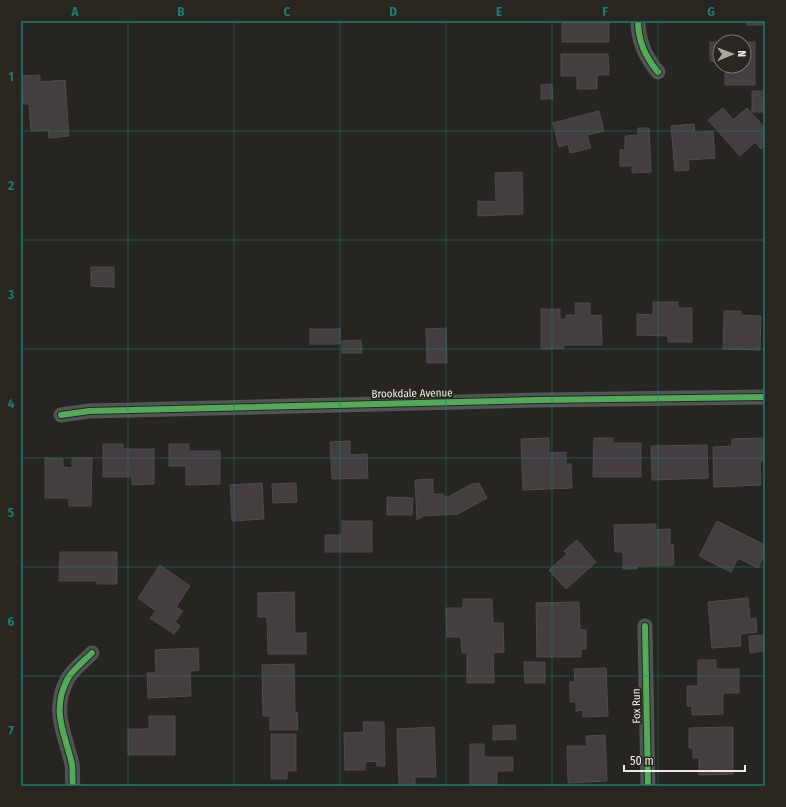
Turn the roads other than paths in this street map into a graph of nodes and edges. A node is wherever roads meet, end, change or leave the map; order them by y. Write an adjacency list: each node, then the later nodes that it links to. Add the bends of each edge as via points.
1 (638, 21): 2 (street, via 642,45 649,62)
2 (658, 72)
3 (765, 397): 4 (street, Brookdale Avenue, via 89,411)
4 (61, 415)
5 (645, 626): 8 (street, Fox Run)
6 (92, 653): 7 (street, via 67,679 61,694 60,726 72,765)
7 (73, 786)
8 (648, 786)

